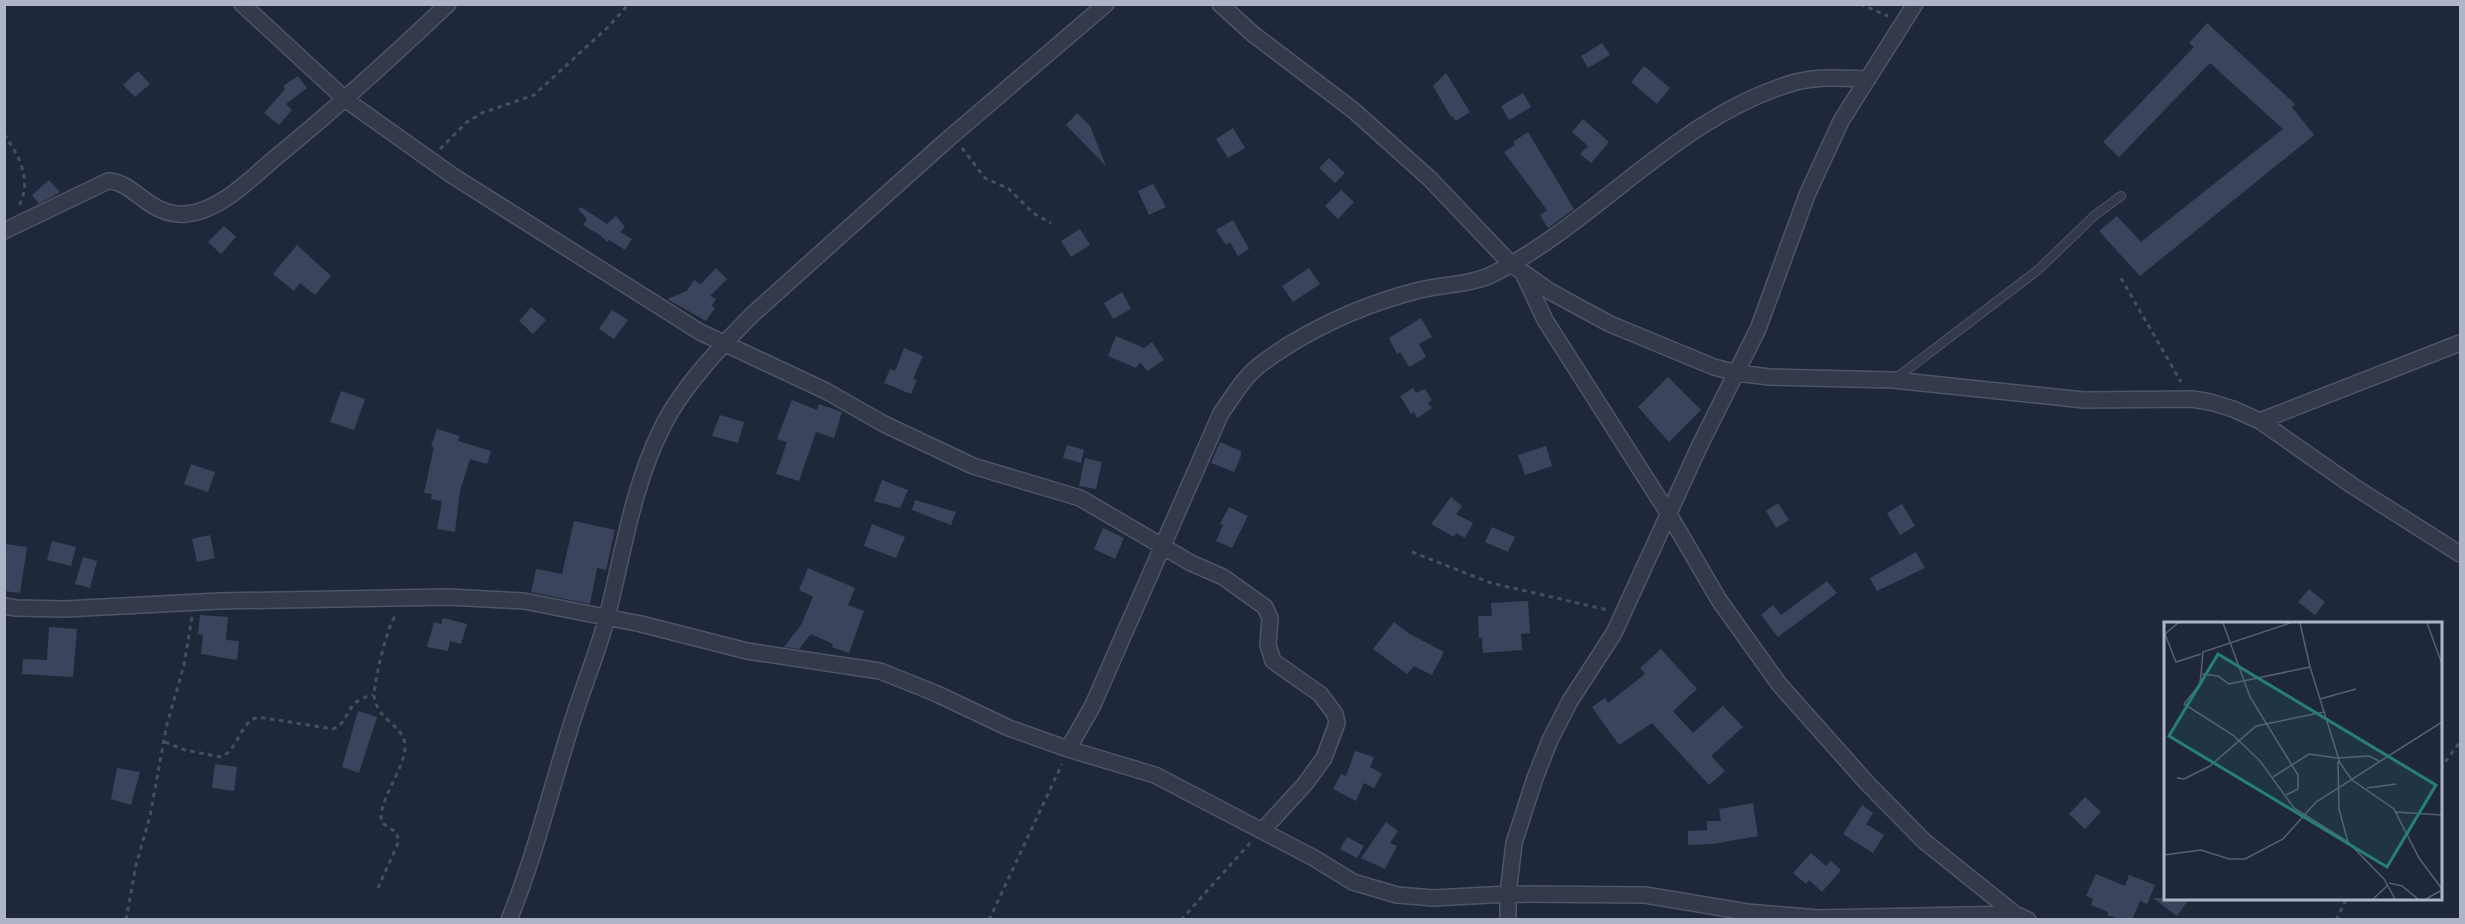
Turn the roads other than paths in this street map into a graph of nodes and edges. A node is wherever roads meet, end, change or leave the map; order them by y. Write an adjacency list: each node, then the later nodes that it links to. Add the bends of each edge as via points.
1 (242, 4): 7 (street)
2 (448, 4): 7 (street)
3 (1106, 4): 12 (street, via 947,140)
4 (1220, 4): 10 (street, via 1353,110 1430,179)
5 (1915, 4): 6 (street)
6 (1868, 79): 10 (street, via 1833,77 1798,82 1760,94 1695,131); 13 (street, via 1842,121 1807,195 1758,329)
7 (346, 100): 9 (street, via 212,206 188,214 166,212 122,184 108,181); 12 (street, via 479,194)
8 (2121, 196): 14 (lane, via 2095,215 2038,270)
9 (6, 230)
10 (1517, 268): 13 (street, via 1551,292 1610,324); 16 (street, via 1545,320); 17 (street, via 1385,299 1338,317 1248,375 1221,413)
11 (2460, 343): 15 (street)
12 (724, 344): 17 (street, via 964,462 1080,498); 20 (street, via 660,430 628,519)
13 (1737, 373): 14 (street); 16 (street)
14 (1893, 380): 15 (street, via 2084,400 2192,399 2233,409)
15 (2260, 421): 18 (street)
16 (1670, 516): 23 (street, via 1614,633 1570,701 1539,768 1514,843); 24 (street, via 1719,600 1779,684 1924,841)
17 (1164, 545): 21 (street, via 1092,707); 22 (street, via 1223,577 1265,607 1270,618 1268,645 1274,661 1313,688 1335,714 1337,723 1324,758)
18 (2460, 554)
19 (4, 606): 20 (street, via 65,609 479,597 524,601)
20 (606, 618): 21 (street, via 747,651 880,671 1009,728); 25 (street, via 530,865)
21 (1068, 749): 22 (street, via 1155,775)
22 (1262, 831): 23 (street, via 1353,882 1397,895 1434,898)
23 (1508, 894): 24 (street, via 1645,895 1746,912 1819,918); 26 (street)
24 (2022, 917)
25 (509, 920)
26 (1508, 920)

